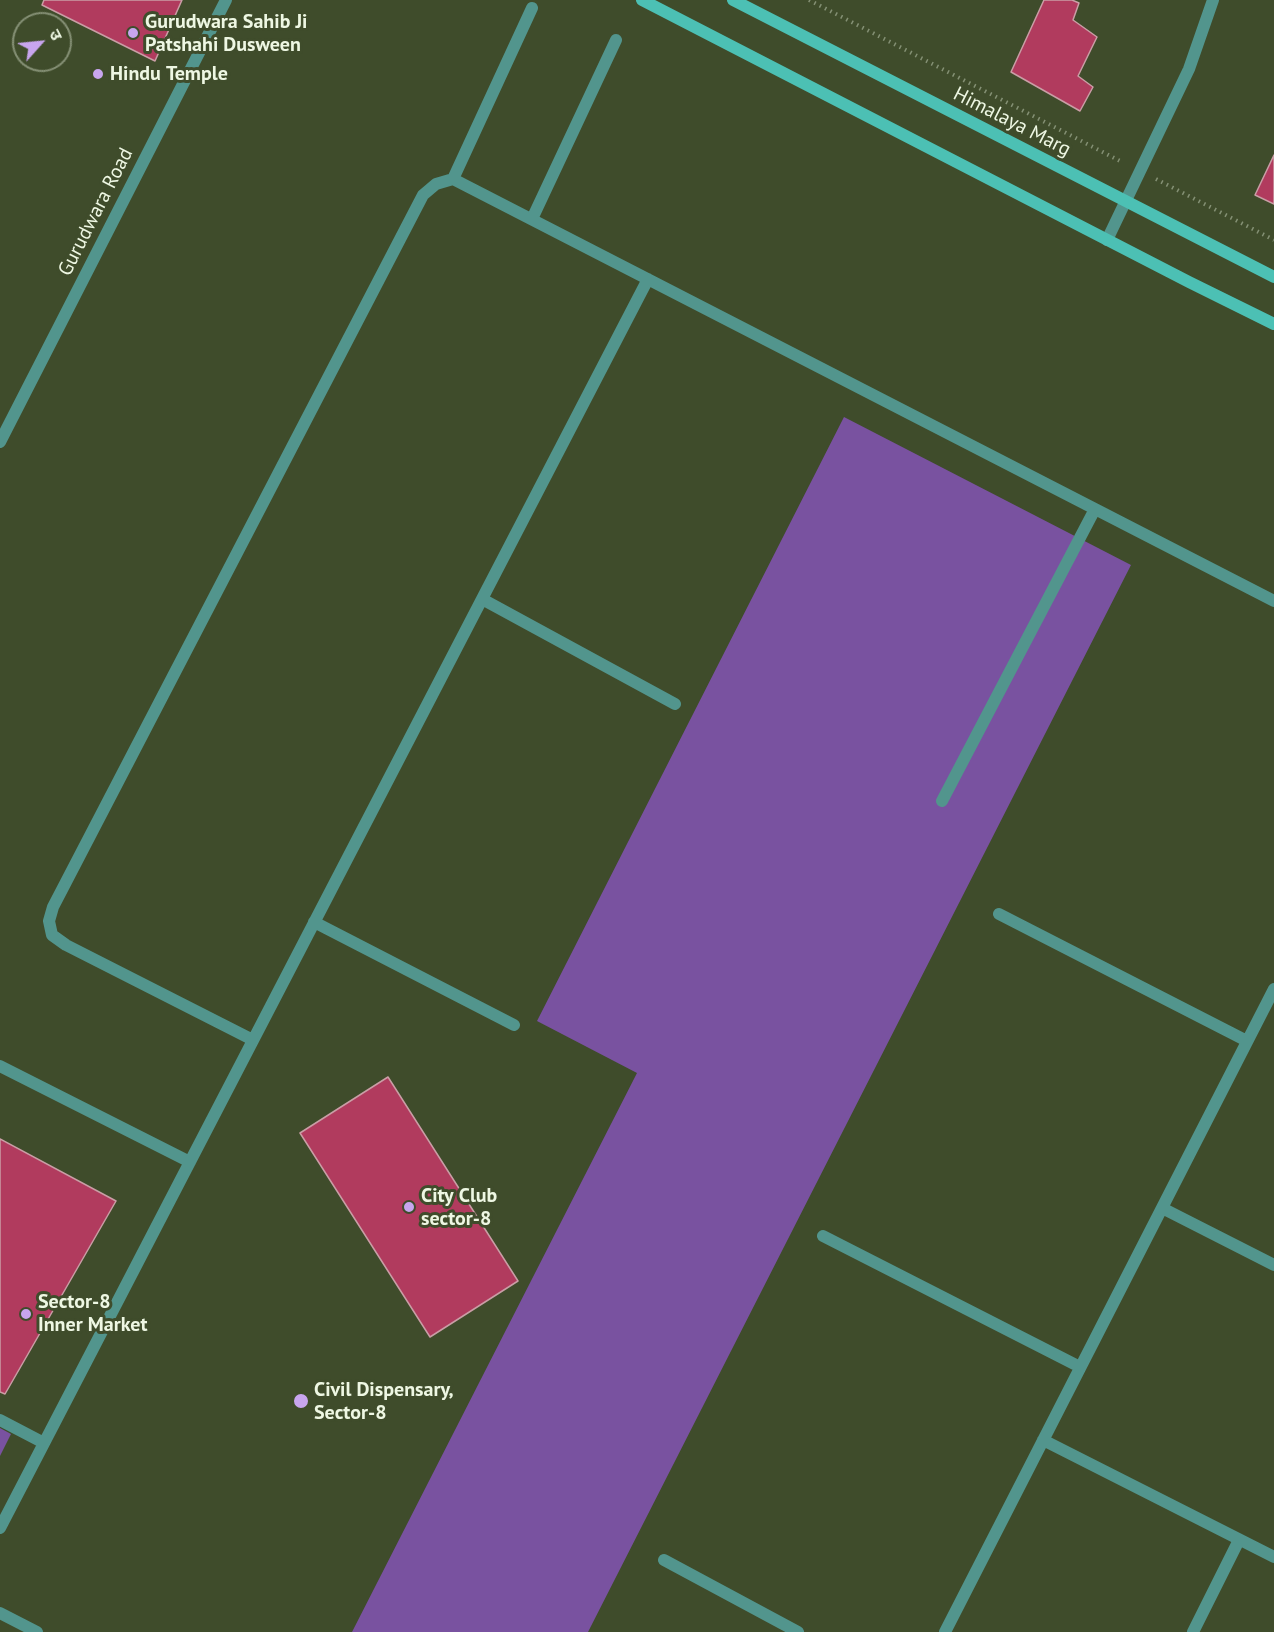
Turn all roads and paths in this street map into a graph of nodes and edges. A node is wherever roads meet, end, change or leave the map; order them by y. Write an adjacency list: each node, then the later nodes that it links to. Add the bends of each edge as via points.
1 (226, 0): 17 (street, Gurudwara Road)
2 (642, 0): 12 (main road)
3 (733, 0): 10 (main road, Himalaya Marg)
4 (808, 0): 8 (path)
5 (1213, 0): 8 (street, via 1189,69)
6 (532, 8): 9 (street)
7 (616, 40): 11 (street)
8 (1140, 171): 10 (street); 13 (path)
9 (453, 178): 11 (street); 27 (street, via 436,184 423,195 49,921 52,935 66,945)
10 (1125, 202): 12 (street); 14 (main road, Himalaya Marg)
11 (532, 219): 15 (street)
12 (1107, 240): 16 (main road)
13 (1274, 240)
14 (1274, 277)
15 (648, 279): 18 (street); 19 (street)
16 (1274, 324)
17 (0, 442)
18 (1095, 509): 20 (street); 22 (street)
19 (482, 599): 21 (street); 24 (street)
20 (1274, 601)
21 (675, 704)
22 (942, 801)
23 (999, 914): 28 (street)
24 (314, 922): 26 (street); 27 (street)
25 (1274, 989): 28 (street)
26 (514, 1025)
27 (254, 1040): 30 (street)
28 (1247, 1041): 31 (street)
29 (0, 1066): 30 (street)
30 (190, 1162): 37 (street)
31 (1162, 1208): 33 (street); 34 (street)
32 (823, 1236): 34 (street)
33 (1274, 1265)
34 (1080, 1367): 36 (street)
35 (0, 1420): 37 (street)
36 (1043, 1440): 39 (street); 45 (street)
37 (44, 1443): 38 (street)
38 (0, 1528)
39 (1239, 1540): 40 (street); 46 (street)
40 (1274, 1557)
41 (664, 1560): 44 (street)
42 (0, 1613): 43 (street)
43 (38, 1632)
44 (798, 1632)
45 (945, 1632)
46 (1193, 1632)

